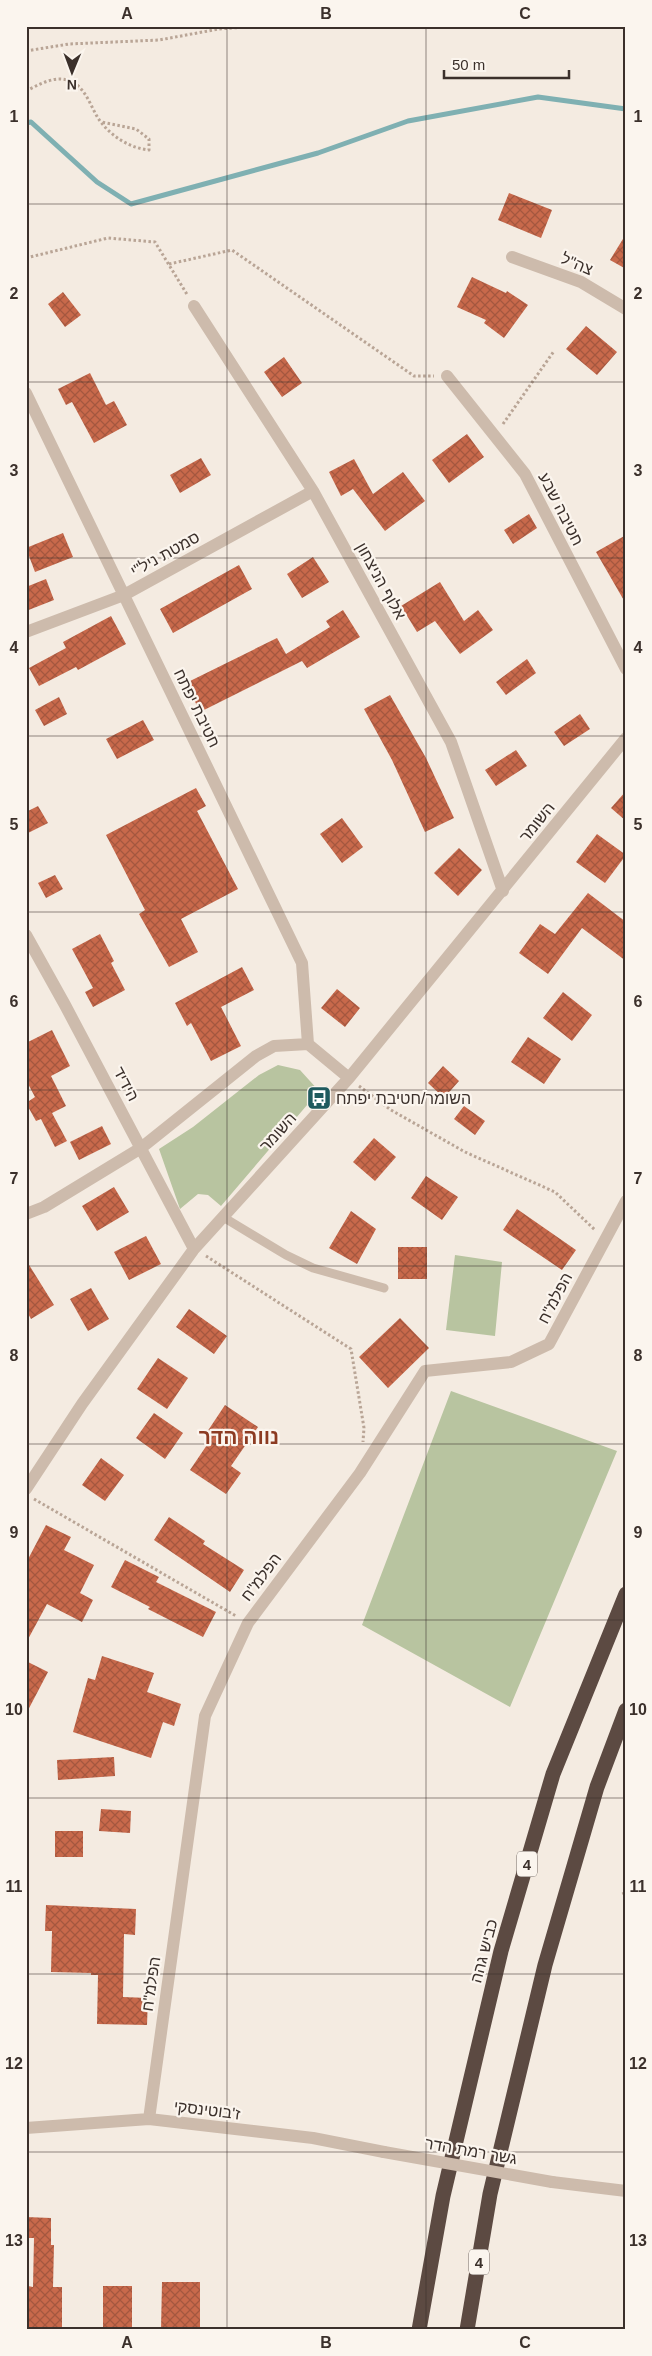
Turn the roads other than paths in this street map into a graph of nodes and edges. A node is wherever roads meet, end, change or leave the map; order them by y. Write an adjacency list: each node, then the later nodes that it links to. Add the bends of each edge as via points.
1 (512, 257): 3 (street, צה"ל, via 582,282)
2 (194, 306): 6 (street, אלוף הניצחון)
3 (626, 309)
4 (447, 376): 9 (street, חטיבה שבע, via 525,474)
5 (26, 393): 7 (street, חטיבת יפתח)
6 (313, 491): 7 (street, סמטת ניל"י); 11 (street, אלוף הניצחון, via 451,742)
7 (124, 595): 8 (street, סמטת ניל"י); 13 (street, חטיבת יפתח, via 302,962)
8 (26, 632)
9 (626, 669)
10 (626, 738): 11 (street, השומר)
11 (503, 890): 14 (street, השומר)
12 (26, 935): 15 (street, הידיד)
13 (308, 1044): 14 (street); 15 (street, via 274,1046 256,1056)
14 (349, 1078): 18 (street, השומר)
15 (142, 1148): 17 (street, via 44,1207); 19 (street, הידיד)
16 (626, 1201): 24 (street, הפלמ"ח, via 549,1344 511,1362 425,1371 360,1473 248,1623 204,1716)
17 (26, 1214)
18 (223, 1217): 19 (street, השומר); 20 (lane, via 313,1268)
19 (194, 1249): 21 (street, השומר)
20 (384, 1288)
21 (26, 1488)
22 (626, 1594): 28 (highway, כביש גהה / 4, via 553,1774 501,1951 443,2196)
23 (626, 1710): 29 (highway, 4, via 597,1787 545,1965 490,2194)
24 (150, 2119): 25 (street, ז'בוטינסקי); 26 (street, ז'בוטינסקי, via 313,2138)
25 (26, 2128)
26 (384, 2152): 27 (street, גשר רמת הדר, bridge, via 552,2182)
27 (626, 2191)
28 (419, 2330)
29 (467, 2330)

